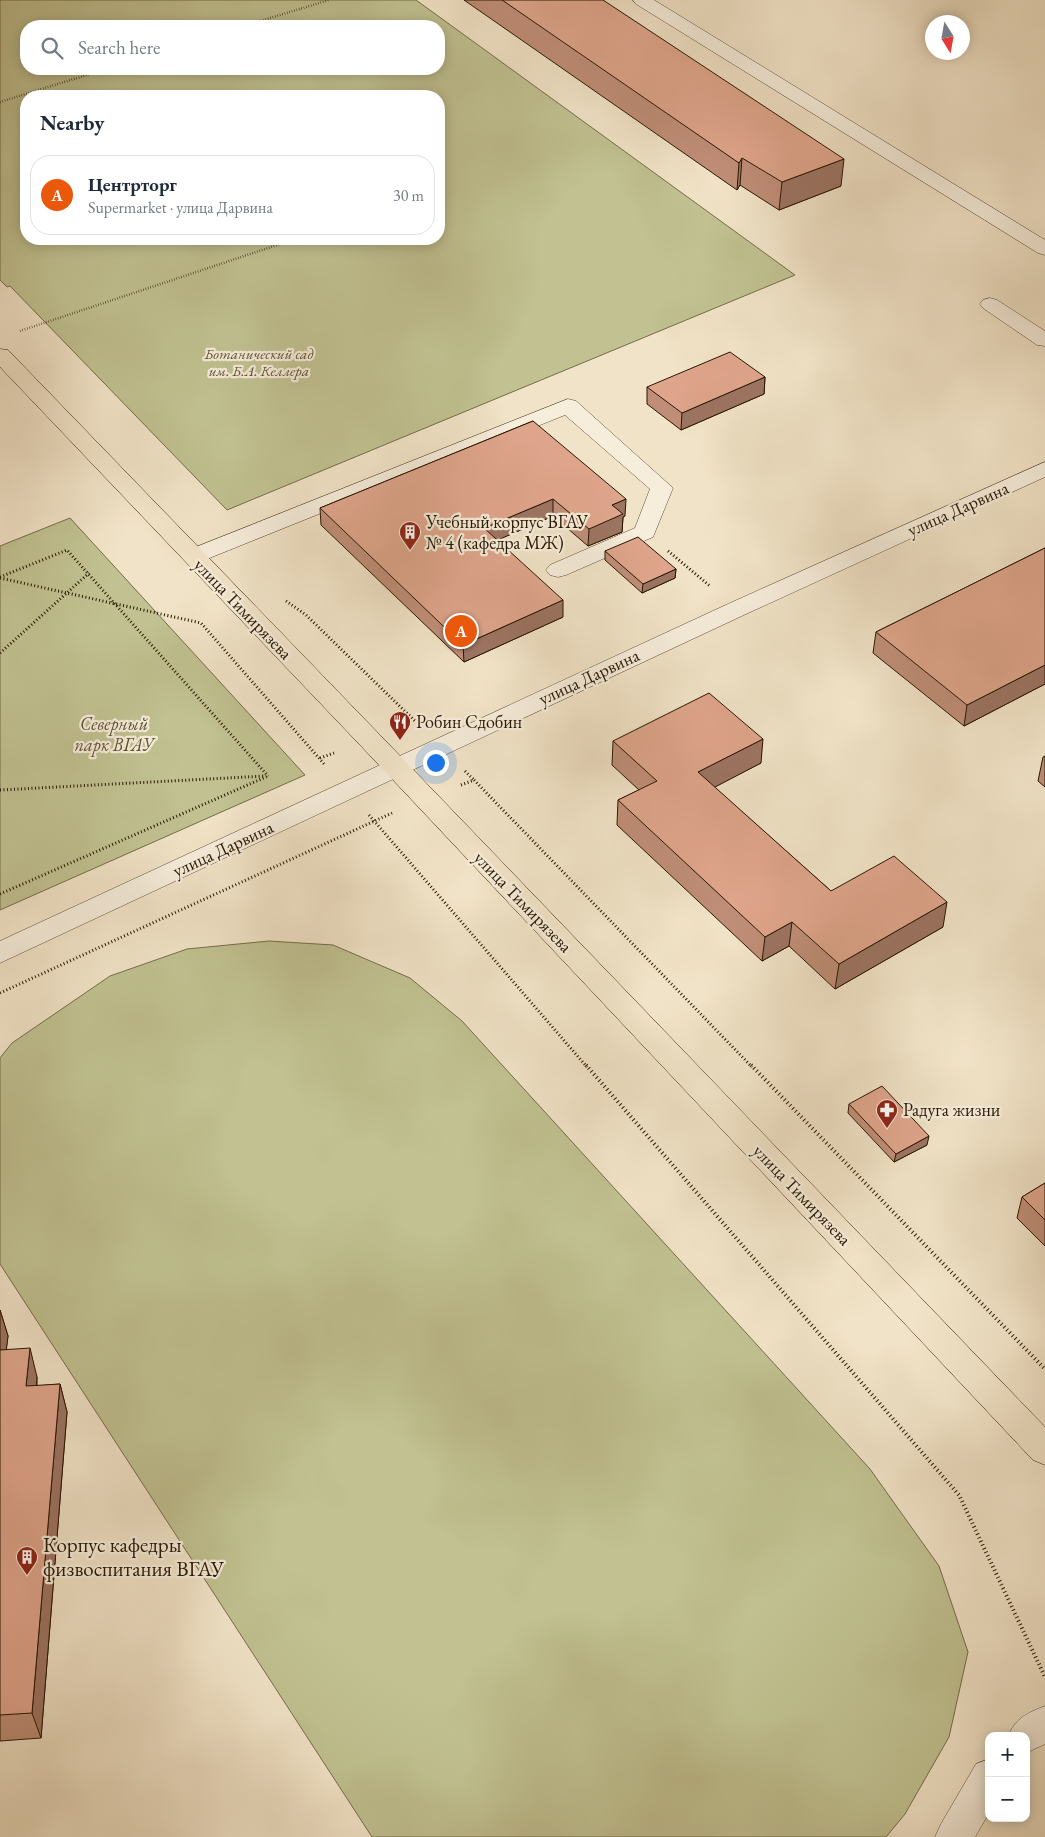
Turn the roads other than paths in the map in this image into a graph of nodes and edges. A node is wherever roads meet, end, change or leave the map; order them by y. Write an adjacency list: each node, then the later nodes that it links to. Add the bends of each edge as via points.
1 (642, 0): 2 (street)
2 (1045, 249)
3 (990, 304): 4 (street)
4 (1045, 340)
5 (0, 355): 7 (main road, улица Тимирязева)
6 (1045, 469): 9 (street, улица Дарвина)
7 (194, 556): 8 (street, via 568,406 662,488 646,532); 9 (main road, улица Тимирязева)
8 (558, 570)
9 (396, 768): 10 (street, улица Дарвина); 11 (main road, улица Тимирязева)
10 (0, 953)
11 (1045, 1450)
12 (1045, 1723): 13 (street)
13 (1030, 1733)
14 (985, 1784): 15 (street)
15 (954, 1837)

